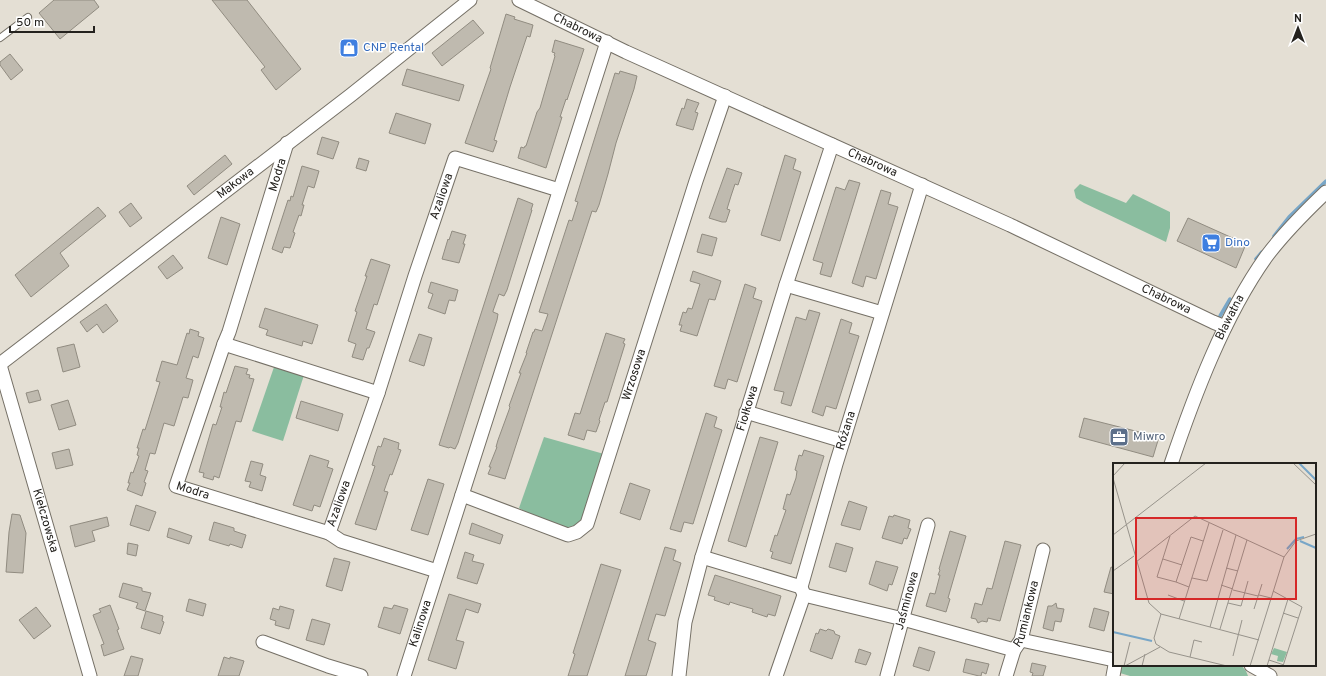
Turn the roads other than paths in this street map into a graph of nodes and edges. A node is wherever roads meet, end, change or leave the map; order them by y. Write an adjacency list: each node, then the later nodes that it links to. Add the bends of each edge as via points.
1 (470, 0): 7 (street, Makowa)
2 (519, 0): 5 (street, Chabrowa)
3 (28, 17): 4 (lane)
4 (0, 38)
5 (607, 42): 6 (street, Chabrowa); 10 (street)
6 (725, 96): 8 (street, Chabrowa); 21 (street, Wrzosowa, via 587,524 568,535)
7 (287, 143): 15 (street, Modra); 16 (street, Makowa)
8 (832, 145): 9 (street, Chabrowa); 12 (street, Fiołkowa)
9 (922, 186): 13 (street, Różana); 14 (street, Chabrowa)
10 (559, 190): 17 (street, Azaliowa, via 455,158); 21 (street)
11 (1326, 192): 14 (street, Bławatna, via 1266,258)
12 (786, 285): 13 (street); 18 (street, Fiołkowa)
13 (882, 313): 19 (street, Różana)
14 (1225, 327): 20 (street, Bławatna, via 1199,387)
15 (224, 344): 17 (street); 23 (street, Modra, via 176,486)
16 (0, 365): 33 (street, Kiełczowska)
17 (378, 393): 23 (street, Azaliowa)
18 (746, 412): 19 (street); 25 (street, Fiołkowa)
19 (843, 441): 27 (street, Różana)
20 (1171, 463)
21 (462, 495): 26 (street)
22 (928, 525): 28 (street, Jaśminowa)
23 (329, 533): 26 (street, Azaliowa, via 341,541)
24 (1043, 550): 30 (street, Rumiankowa)
25 (702, 557): 27 (street); 36 (street, Fiołkowa, via 685,622)
26 (437, 571): 35 (street, Kalinowa)
27 (803, 591): 28 (street); 37 (street, Różana)
28 (903, 619): 30 (street); 38 (street, Jaśminowa)
29 (263, 642): 34 (street)
30 (1017, 645): 31 (street); 39 (street, Rumiankowa)
31 (1113, 660)
32 (1115, 666): 40 (street)
33 (90, 676)
34 (361, 676)
35 (404, 676)
36 (679, 676)
37 (776, 676)
38 (887, 676)
39 (1006, 676)
40 (1112, 676)

